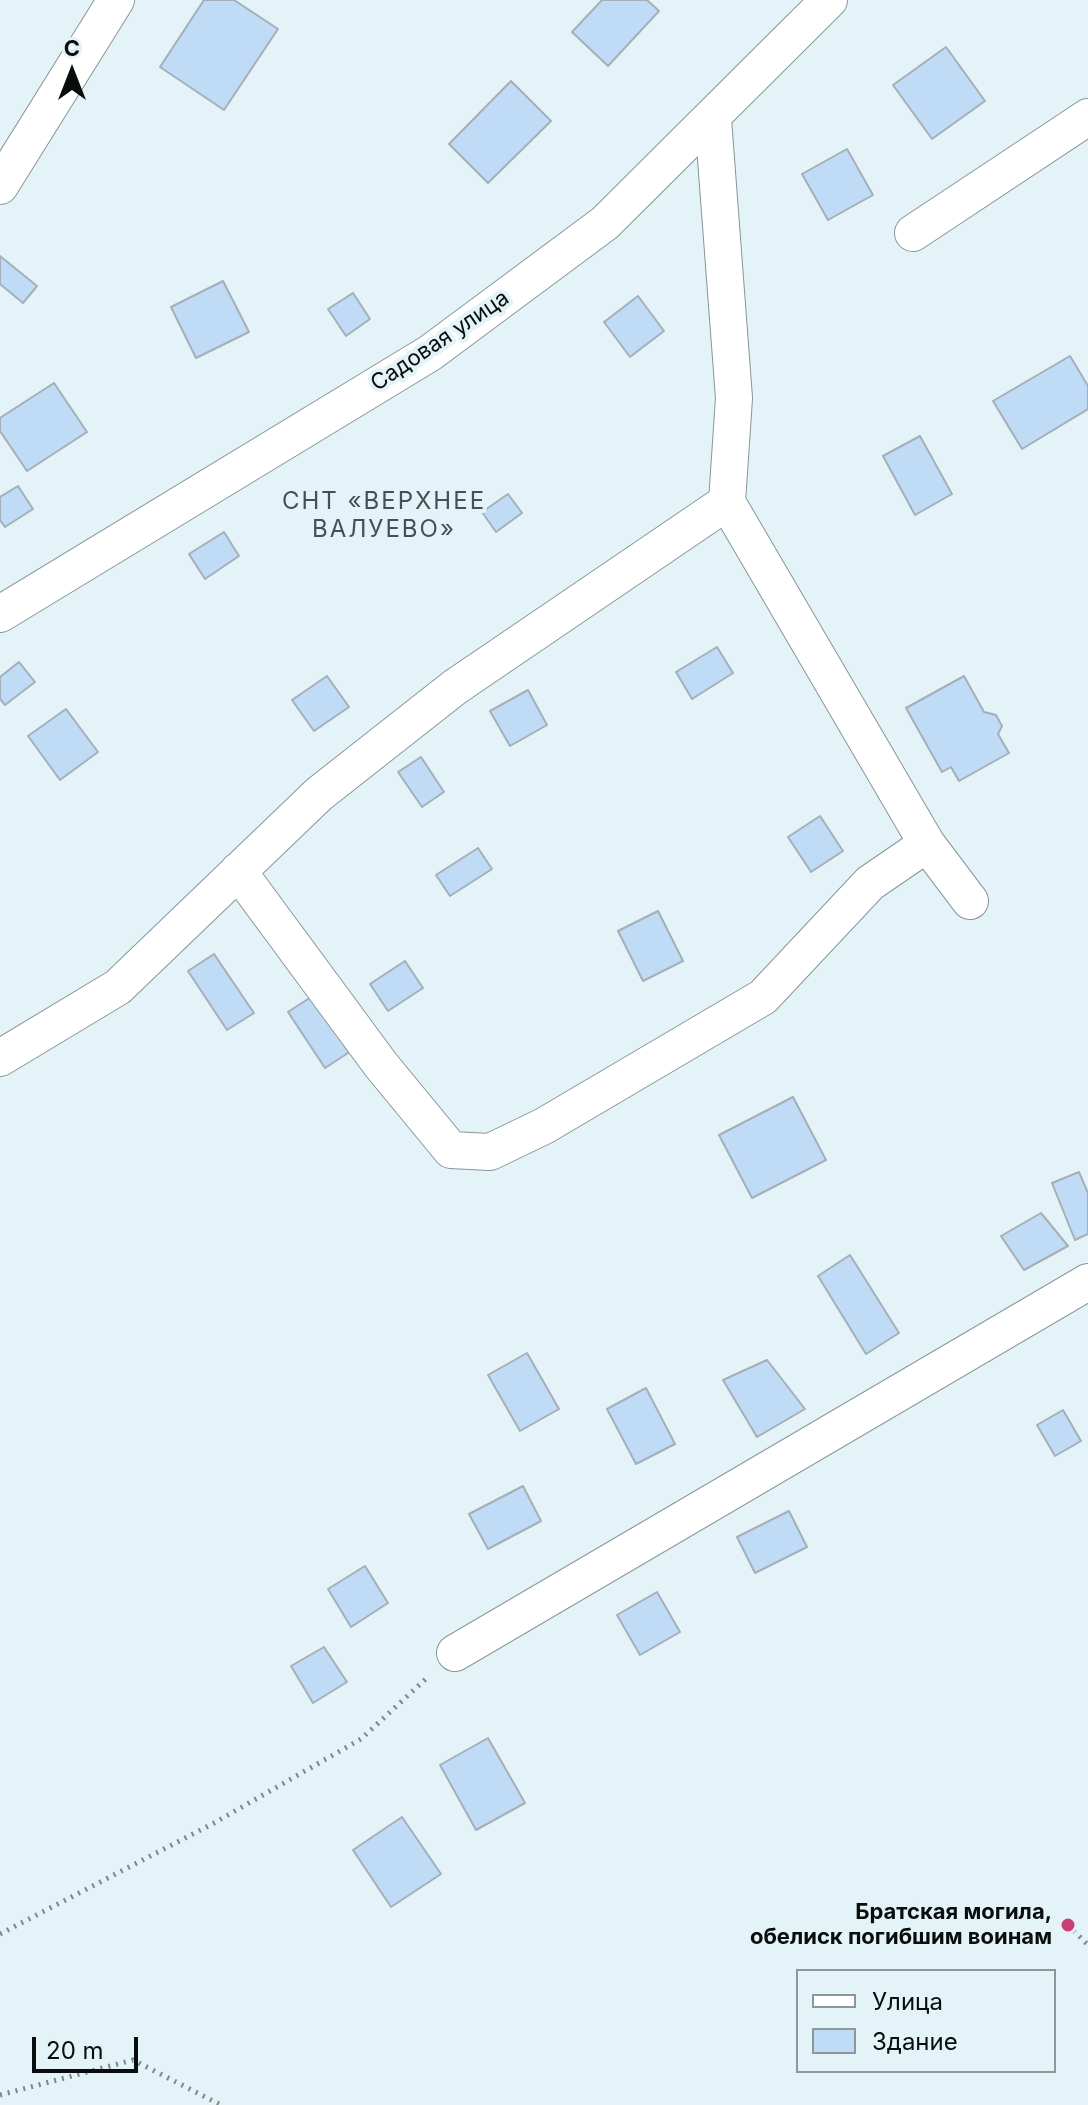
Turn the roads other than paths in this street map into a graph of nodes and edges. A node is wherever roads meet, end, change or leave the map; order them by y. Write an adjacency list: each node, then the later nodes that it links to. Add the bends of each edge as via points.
1 (116, 0): 5 (street)
2 (829, 0): 4 (street, Садовая улица)
3 (1088, 117): 6 (street)
4 (713, 119): 7 (street, via 734,398); 8 (street, Садовая улица, via 605,223 430,353)
5 (0, 186)
6 (913, 233)
7 (727, 502): 9 (street); 10 (street, via 455,687 319,794)
8 (0, 614)
9 (927, 844): 10 (street, via 870,883 763,997 544,1126 490,1152 451,1150 381,1065); 11 (street)
10 (238, 871): 12 (street, via 118,987)
11 (970, 901)
12 (0, 1058)
13 (1088, 1282): 14 (street)
14 (455, 1653)

